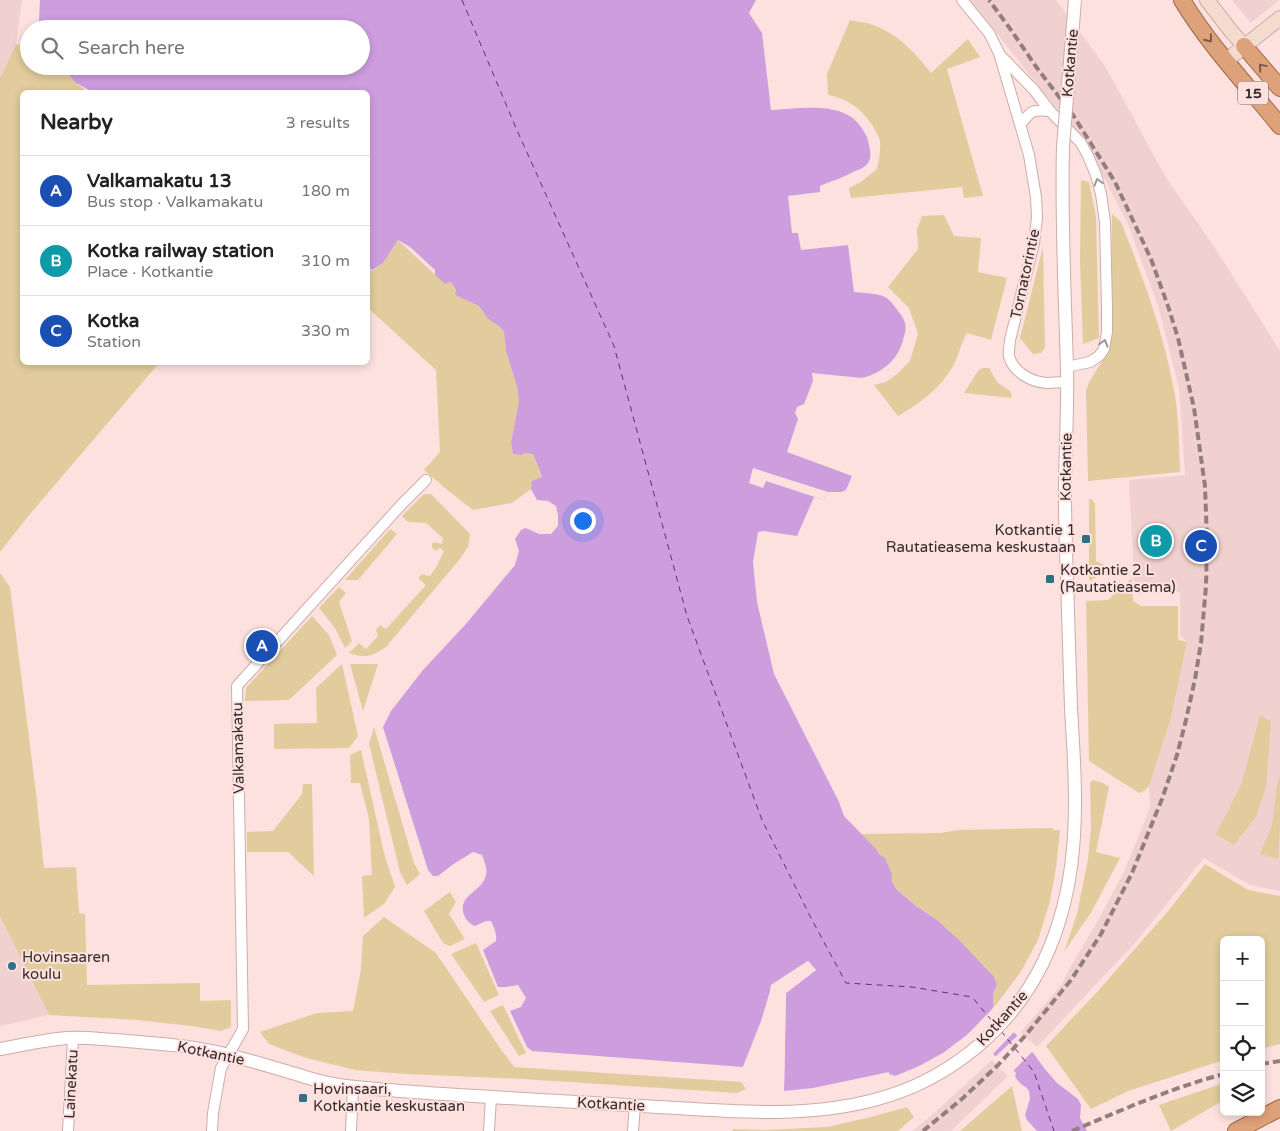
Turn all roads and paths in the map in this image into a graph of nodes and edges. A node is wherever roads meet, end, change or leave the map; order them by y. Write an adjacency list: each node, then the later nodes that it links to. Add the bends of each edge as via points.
1 (962, 0): 7 (street, Tornatorintie, via 989,33)
2 (1075, 0): 13 (street, Kotkantie, bridge, via 1063,146)
3 (1182, 0): 8 (highway, 15, one-way to 8)
4 (1207, 0): 6 (main road, 15)
5 (1280, 18): 6 (main road)
6 (1244, 46): 8 (main road); 9 (highway, 15, one-way to 6)
7 (999, 53): 10 (street, Tornatorintie); 11 (street, Tornatorintie)
8 (1227, 60): 12 (highway, 15)
9 (1280, 88)
10 (1050, 111): 11 (street, via 1038,109 1028,114); 13 (street, Tornatorintie, one-way to 10, via 1090,362 1104,348 1107,332 1105,222 1101,194 1088,156 1081,143)
11 (1020, 125): 14 (street, Tornatorintie, via 1036,197 1036,216 1034,243 1009,355 1019,372 1032,380)
12 (1280, 126)
13 (1067, 367): 14 (street, Kotkantie)
14 (1067, 382): 21 (street, Kotkantie, via 1065,518 1075,838 1072,869 1059,923 1030,988 997,1028 950,1067 922,1083 875,1100 784,1113)
15 (426, 480): 18 (street, Valkamakatu, via 237,686 243,1029)
16 (73, 1038): 17 (street, Kotkantie); 18 (street, Kotkantie, via 183,1046); 23 (street, Lainekatu)
17 (0, 1049)
18 (229, 1055): 19 (street, Kotkantie, via 329,1084); 24 (street, Valkamakatu, via 221,1068)
19 (353, 1087): 20 (street, Kotkantie); 25 (street)
20 (492, 1097): 21 (street, Kotkantie); 26 (street)
21 (635, 1105): 27 (street)
22 (1280, 1108): 28 (highway)
23 (68, 1131)
24 (212, 1131)
25 (350, 1131)
26 (489, 1131)
27 (633, 1131)
28 (1236, 1131)

